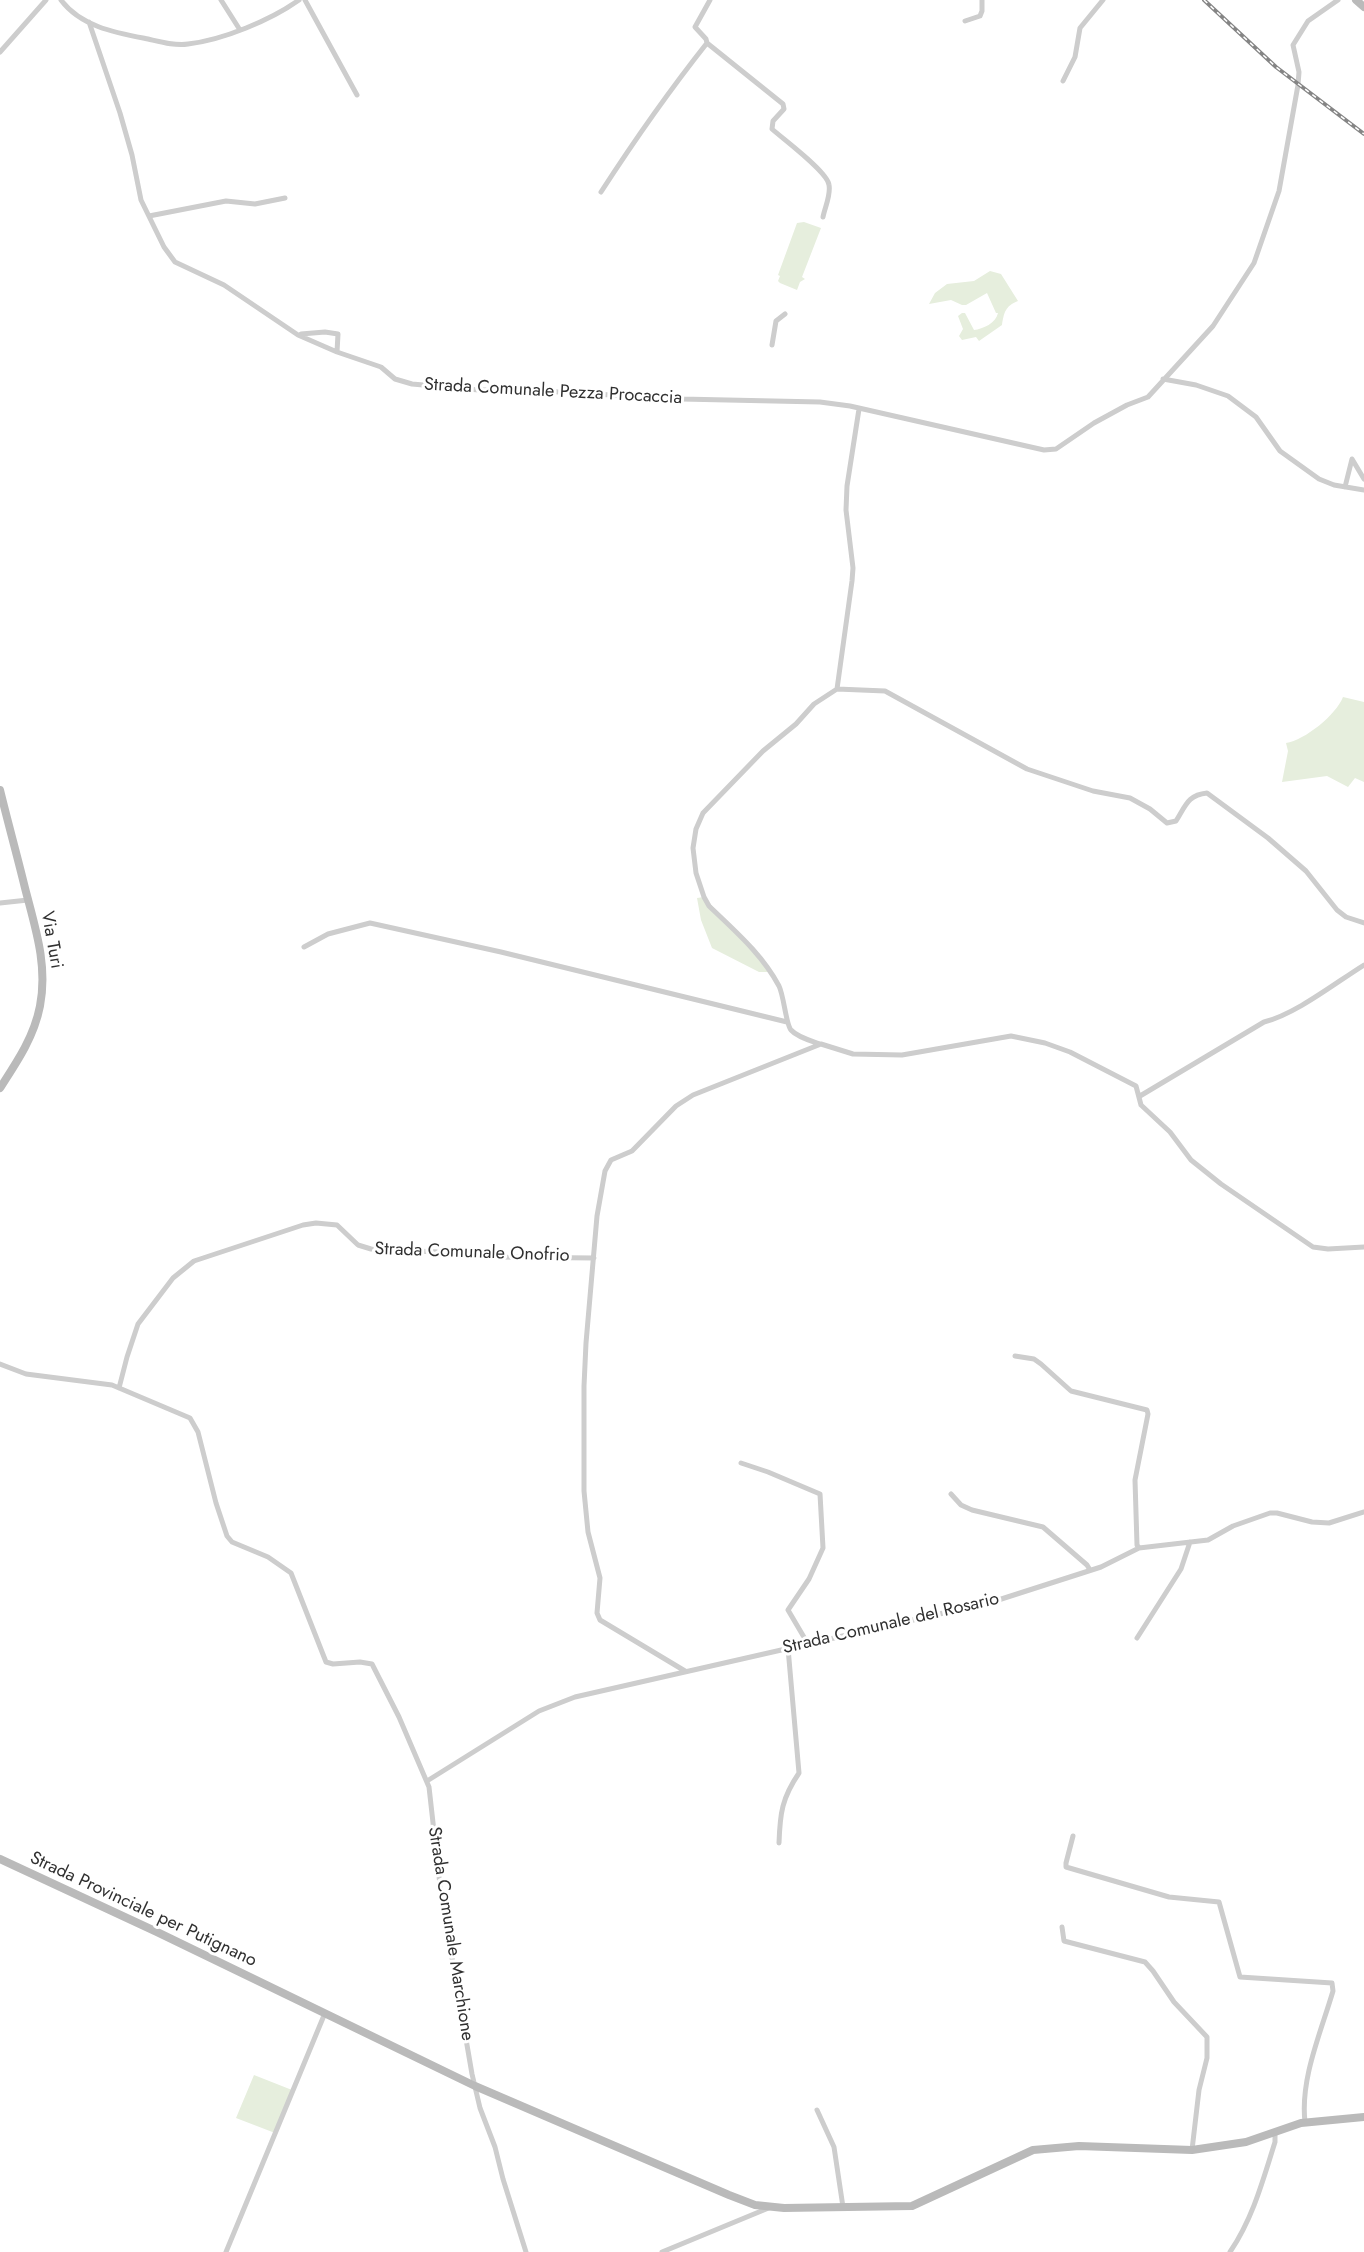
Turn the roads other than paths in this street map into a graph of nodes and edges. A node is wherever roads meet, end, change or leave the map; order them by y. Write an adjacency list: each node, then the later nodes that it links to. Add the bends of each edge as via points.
1 (46, 0): 16 (street)
2 (61, 0): 13 (street)
3 (220, 0): 14 (street)
4 (299, 0): 14 (street, via 284,11)
5 (304, 0): 18 (street)
6 (710, 0): 15 (street, via 695,27)
7 (982, 0): 12 (street, via 980,16)
8 (1103, 0): 17 (street, via 1080,28 1075,57)
9 (1338, 0): 29 (street, Strada Comunale Pezza Procaccia, via 1308,21 1293,45 1298,86 1279,191 1254,263 1213,326)
10 (1356, 0): 11 (main road)
11 (1364, 7)
12 (965, 21)
13 (89, 22): 14 (street, via 116,33 182,45); 23 (street, Strada Comunale Pezza Procaccia, via 120,112 141,200)
14 (240, 30)
15 (707, 43): 20 (street, via 783,104 784,109 771,125); 21 (street)
16 (0, 52)
17 (1063, 81)
18 (357, 95)
19 (798, 140): 20 (street)
20 (792, 146): 24 (street, via 828,179 830,188)
21 (601, 192)
22 (285, 198): 23 (street, via 255,204 226,201)
23 (149, 216): 26 (street, Strada Comunale Pezza Procaccia, via 175,262 224,285)
24 (823, 217)
25 (785, 314): 27 (street, via 776,321)
26 (298, 335): 28 (street, Strada Comunale Pezza Procaccia); 28 (street, via 338,334)
27 (772, 345)
28 (337, 352): 30 (street, Strada Comunale Pezza Procaccia, via 381,367 395,379 412,384 681,399 820,402)
29 (1163, 379): 30 (street, Strada Comunale Pezza Procaccia, via 1148,397 1094,423 1056,449 1044,450); 32 (street, via 1228,396 1256,417 1280,451 1319,478)
30 (859, 410): 34 (street, via 846,502 852,580)
31 (1364, 479): 32 (street, via 1352,459)
32 (1345, 487): 33 (street)
33 (1364, 490)
34 (837, 689): 38 (street, via 885,692 1027,769 1094,791 1130,798 1167,823 1176,821 1196,794 1207,793 1306,871 1337,910); 41 (street, via 814,704 746,767 703,813 694,837 696,873 704,897 768,968 780,988)
35 (0, 790): 36 (main road, Via Turi)
36 (28, 900): 37 (street); 43 (main road, Via Turi, via 42,963 41,999 26,1046)
37 (0, 903)
38 (1364, 923)
39 (304, 947): 41 (street, via 328,934 370,923)
40 (1364, 965): 44 (street)
41 (787, 1022): 42 (street, via 790,1030)
42 (821, 1044): 44 (street, via 853,1054 902,1055 1018,1038 1070,1052 1128,1080); 46 (street, via 693,1095 676,1106 632,1151 611,1160 598,1207)
43 (0, 1088)
44 (1140, 1096): 45 (street, via 1141,1105 1170,1132 1191,1160 1313,1247)
45 (1364, 1247)
46 (594, 1258): 49 (street, Strada Comunale Onofrio, via 371,1250 358,1245 337,1225 303,1225 203,1257 180,1271 138,1324); 59 (street, via 585,1355 584,1482 588,1532 600,1578 598,1617)
47 (1015, 1356): 54 (street, via 1034,1359 1071,1391 1148,1411 1135,1487)
48 (0, 1364): 49 (street, via 26,1374)
49 (119, 1388): 60 (street, Strada Comunale Marchione, via 194,1422 227,1536 291,1573 326,1662 364,1662 374,1667)
50 (741, 1463): 57 (street, via 820,1494 823,1548 809,1579 788,1610)
51 (951, 1494): 55 (street, via 966,1508 1043,1527)
52 (1364, 1512): 53 (street, Strada Comunale del Rosario, via 1329,1523 1270,1513 1208,1540)
53 (1190, 1542): 54 (street, Strada Comunale del Rosario); 56 (street, via 1181,1569)
54 (1139, 1548): 55 (street, Strada Comunale del Rosario)
55 (1090, 1570): 57 (street, Strada Comunale del Rosario, via 992,1602)
56 (1137, 1638)
57 (808, 1644): 58 (street, Strada Comunale del Rosario)
58 (788, 1648): 59 (street, Strada Comunale del Rosario); 62 (street, via 799,1773 780,1813)
59 (686, 1671): 60 (street, Strada Comunale del Rosario, via 605,1689 546,1708)
60 (427, 1781): 66 (street, Strada Comunale Marchione, via 446,1926)
61 (1073, 1836): 69 (street, via 1066,1867 1169,1897 1219,1902 1240,1977 1332,1983 1305,2096)
62 (779, 1843)
63 (0, 1859): 65 (main road, Strada Provinciale per Putignano)
64 (1062, 1927): 71 (street, via 1064,1941 1145,1962 1174,2002 1204,2033 1208,2050)
65 (325, 2013): 66 (main road, Strada Provinciale per Putignano); 74 (street)
66 (475, 2086): 72 (main road, Strada Provinciale per Putignano, via 729,2195); 75 (street, Strada Comunale Marchione)
67 (818, 2110): 73 (street, via 834,2147)
68 (1364, 2117): 69 (main road, Strada Provinciale per Putignano)
69 (1305, 2122): 70 (main road, Strada Provinciale per Putignano)
70 (1275, 2133): 71 (main road, Strada Provinciale per Putignano, via 1222,2147); 77 (street, via 1259,2194)
71 (1192, 2150): 73 (main road, Strada Provinciale per Putignano, via 1045,2148 1020,2154 912,2206)
72 (771, 2207): 73 (main road, Strada Provinciale per Putignano); 76 (street)
73 (843, 2207)
74 (226, 2252)
75 (526, 2252)
76 (662, 2252)
77 (1230, 2252)

